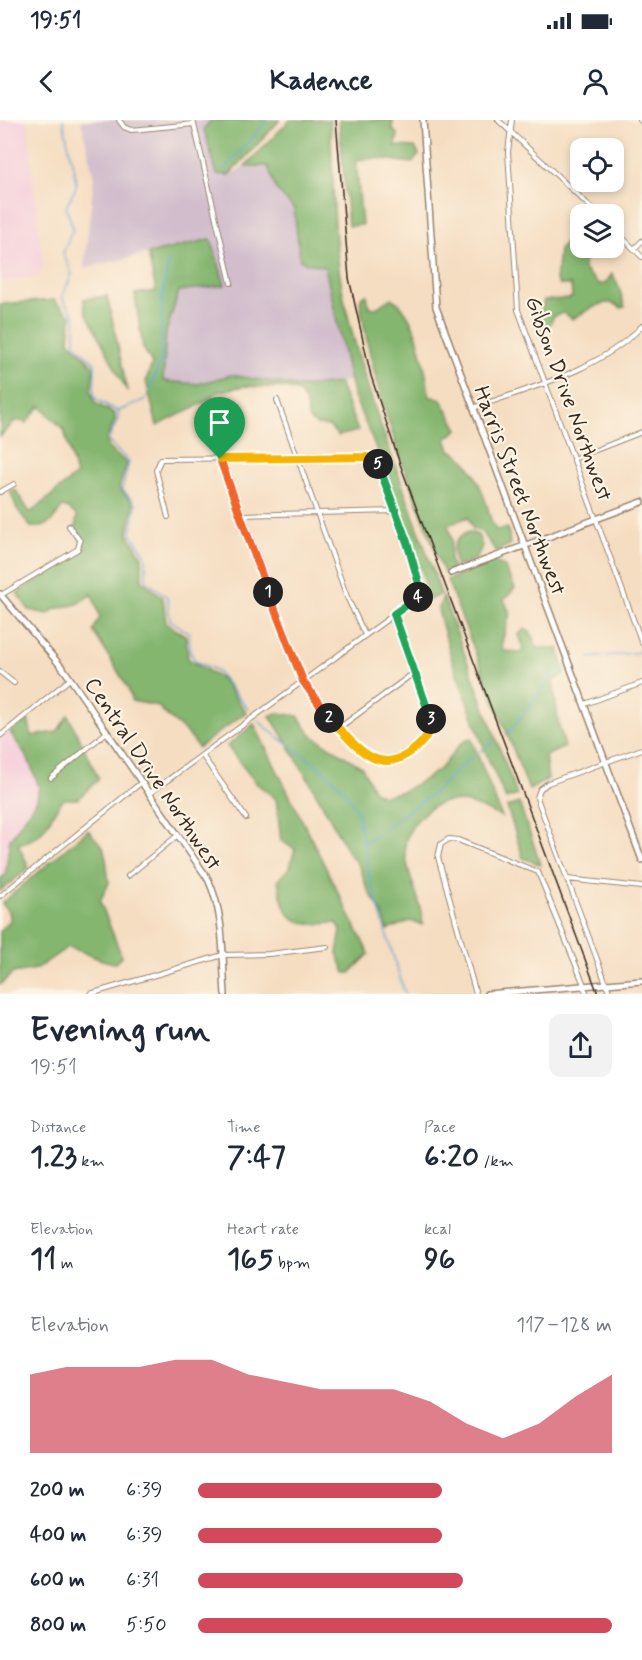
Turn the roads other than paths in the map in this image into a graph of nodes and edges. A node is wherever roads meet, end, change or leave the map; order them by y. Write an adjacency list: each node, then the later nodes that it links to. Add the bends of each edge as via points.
1 (119, 120): 5 (street, via 126,129 137,130)
2 (423, 120): 16 (street, Harris Street Northwest, via 436,307)
3 (498, 120): 6 (street)
4 (512, 120): 6 (street, Gibson Drive Northwest)
5 (194, 122): 12 (street)
6 (509, 130): 7 (street); 14 (street, Gibson Drive Northwest, via 516,299)
7 (587, 204)
8 (624, 239): 10 (street)
9 (642, 241): 10 (street)
10 (634, 249): 11 (street)
11 (642, 257)
12 (231, 283)
13 (642, 326): 14 (street, via 605,355)
14 (543, 382): 16 (street); 21 (street, Gibson Drive Northwest)
15 (276, 400): 19 (street)
16 (473, 408): 31 (street, Harris Street Northwest)
17 (206, 414): 20 (street)
18 (642, 432): 21 (street)
19 (297, 458): 20 (street); 25 (street, via 372,457 377,460); 26 (street)
20 (220, 459): 27 (street); 28 (street, via 158,462 156,470)
21 (573, 459): 29 (street, Gibson Drive Northwest)
22 (14, 484): 23 (street)
23 (0, 492)
24 (642, 502): 29 (street)
25 (396, 511): 26 (street); 34 (street, via 422,594)
26 (317, 513): 27 (street); 35 (street)
27 (241, 515): 40 (street)
28 (168, 517)
29 (596, 519): 31 (street); 36 (street, Gibson Drive Northwest)
30 (69, 526): 33 (street, via 80,541 78,549)
31 (525, 546): 32 (street); 43 (street, Harris Street Northwest)
32 (451, 573)
33 (1, 594): 39 (street, Central Drive Northwest)
34 (394, 614): 35 (street); 38 (street)
35 (365, 636): 40 (street)
36 (642, 643)
37 (0, 672): 41 (street)
38 (416, 672): 44 (street); 44 (street, via 432,723 423,741 406,756 394,761 374,760)
39 (71, 679): 45 (street, Central Drive Northwest); 46 (street)
40 (303, 681): 44 (street); 48 (street)
41 (14, 683)
42 (642, 683): 43 (street)
43 (585, 704): 49 (street, Harris Street Northwest)
44 (339, 728)
45 (108, 731): 50 (street); 51 (street, Central Drive Northwest)
46 (0, 736)
47 (642, 749): 49 (street)
48 (202, 755): 52 (street); 53 (street)
49 (607, 762): 55 (street, Harris Street Northwest); 57 (street, via 548,783 538,792)
50 (51, 778)
51 (142, 782): 52 (street, Central Drive Northwest); 59 (street)
52 (150, 793): 54 (street, Central Drive Northwest)
53 (246, 818)
54 (179, 834): 56 (street); 61 (street, Central Drive Northwest, via 217,898)
55 (642, 860)
56 (128, 876)
57 (567, 879): 58 (street); 63 (street)
58 (642, 887)
59 (0, 896)
60 (327, 947): 61 (street)
61 (223, 955): 65 (street); 66 (street, Central Drive Northwest)
62 (642, 981): 63 (street)
63 (607, 984): 64 (street); 70 (street)
64 (584, 985): 67 (street, via 538,872 449,839 441,844 438,857); 68 (street); 69 (street)
65 (90, 994)
66 (225, 994)
67 (476, 994)
68 (487, 994)
69 (586, 994)
70 (610, 994)

